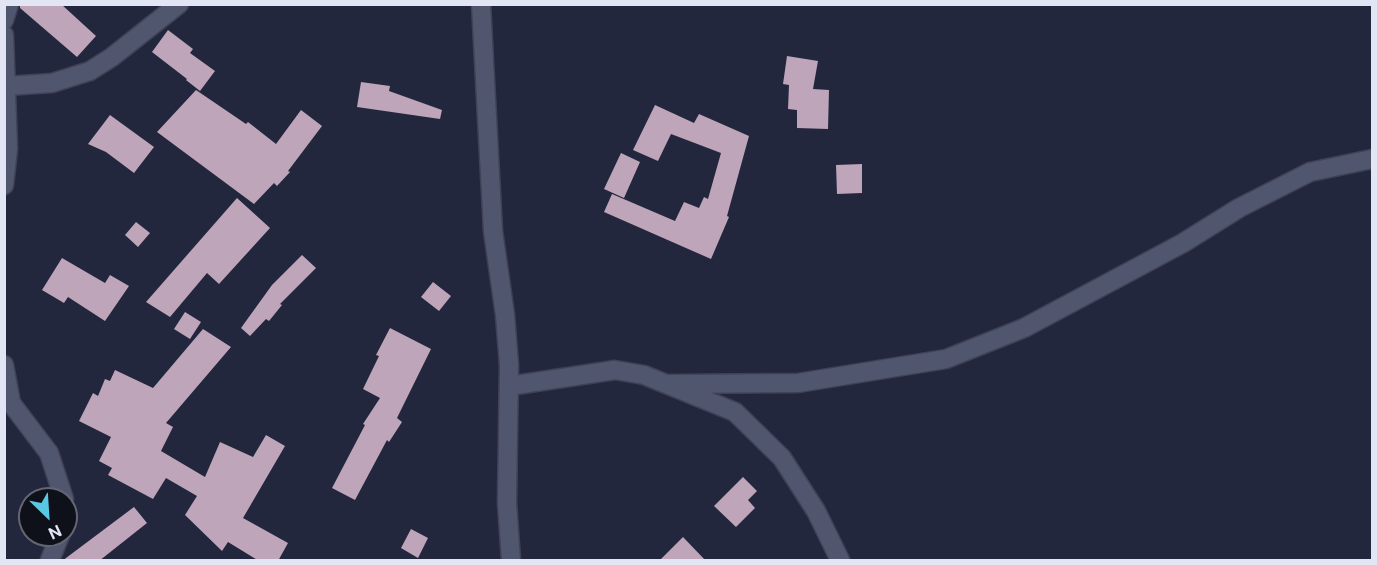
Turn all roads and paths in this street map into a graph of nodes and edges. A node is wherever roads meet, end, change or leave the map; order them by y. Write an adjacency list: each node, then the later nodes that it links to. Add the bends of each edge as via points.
1 (9, 4): 4 (street)
2 (180, 4): 6 (street, via 90,71 52,83)
3 (480, 5): 11 (street, via 493,231)
4 (4, 20)
5 (4, 35): 6 (street)
6 (7, 86): 8 (street)
7 (1372, 159): 10 (street, via 1310,172 1024,328 946,359 798,383)
8 (4, 185)
9 (4, 365): 12 (street, via 11,403 49,453)
10 (669, 384): 11 (street, via 615,370); 14 (street, via 735,412 782,458 816,511)
11 (510, 386): 13 (street, via 507,503)
12 (60, 487)
13 (511, 561)
14 (840, 561)

